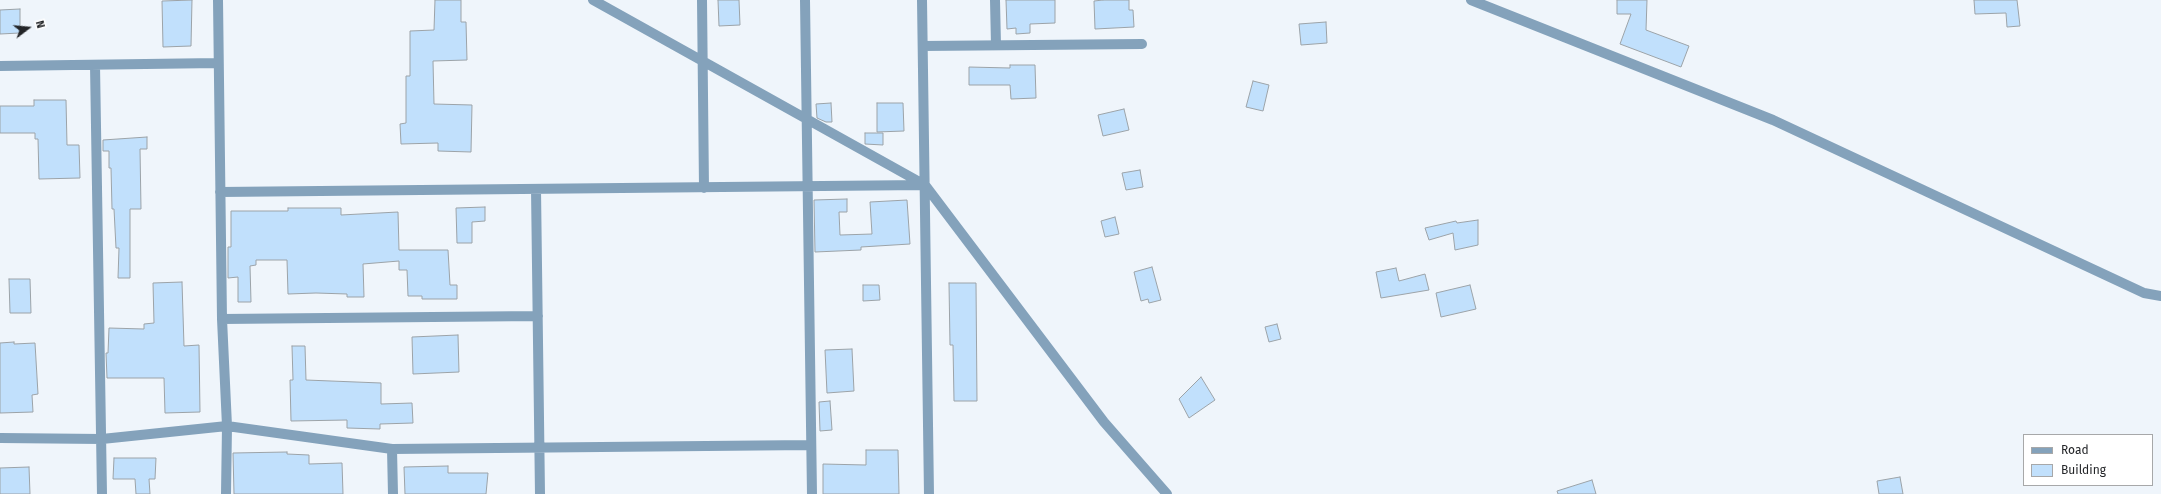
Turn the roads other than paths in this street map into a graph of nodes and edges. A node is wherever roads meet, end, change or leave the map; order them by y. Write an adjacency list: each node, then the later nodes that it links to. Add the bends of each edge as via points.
1 (218, 0): 12 (street)
2 (593, 0): 11 (street)
3 (702, 0): 11 (street)
4 (805, 0): 15 (street)
5 (922, 0): 10 (street)
6 (995, 0): 9 (street)
7 (1471, 0): 21 (street, via 1773,120 2144,293)
8 (1142, 44): 9 (street)
9 (996, 45): 10 (street)
10 (923, 46): 16 (street)
11 (703, 60): 15 (street); 18 (street)
12 (218, 63): 13 (street); 20 (street)
13 (95, 65): 14 (street); 26 (street)
14 (0, 66)
15 (807, 119): 16 (street); 17 (street)
16 (924, 185): 17 (street); 35 (street); 36 (street, via 1104,422)
17 (808, 186): 18 (street); 27 (street)
18 (704, 188): 19 (street)
19 (536, 189): 20 (street); 22 (street)
20 (220, 192): 23 (street)
21 (2161, 296)
22 (538, 316): 23 (street); 28 (street)
23 (222, 319): 24 (street)
24 (227, 426): 26 (street); 29 (street); 31 (street)
25 (0, 438): 26 (street)
26 (102, 439): 30 (street)
27 (811, 445): 28 (street); 34 (street)
28 (540, 448): 29 (street); 33 (street)
29 (392, 449): 32 (street)
30 (102, 494)
31 (226, 494)
32 (393, 494)
33 (540, 494)
34 (812, 494)
35 (928, 494)
36 (1168, 494)

